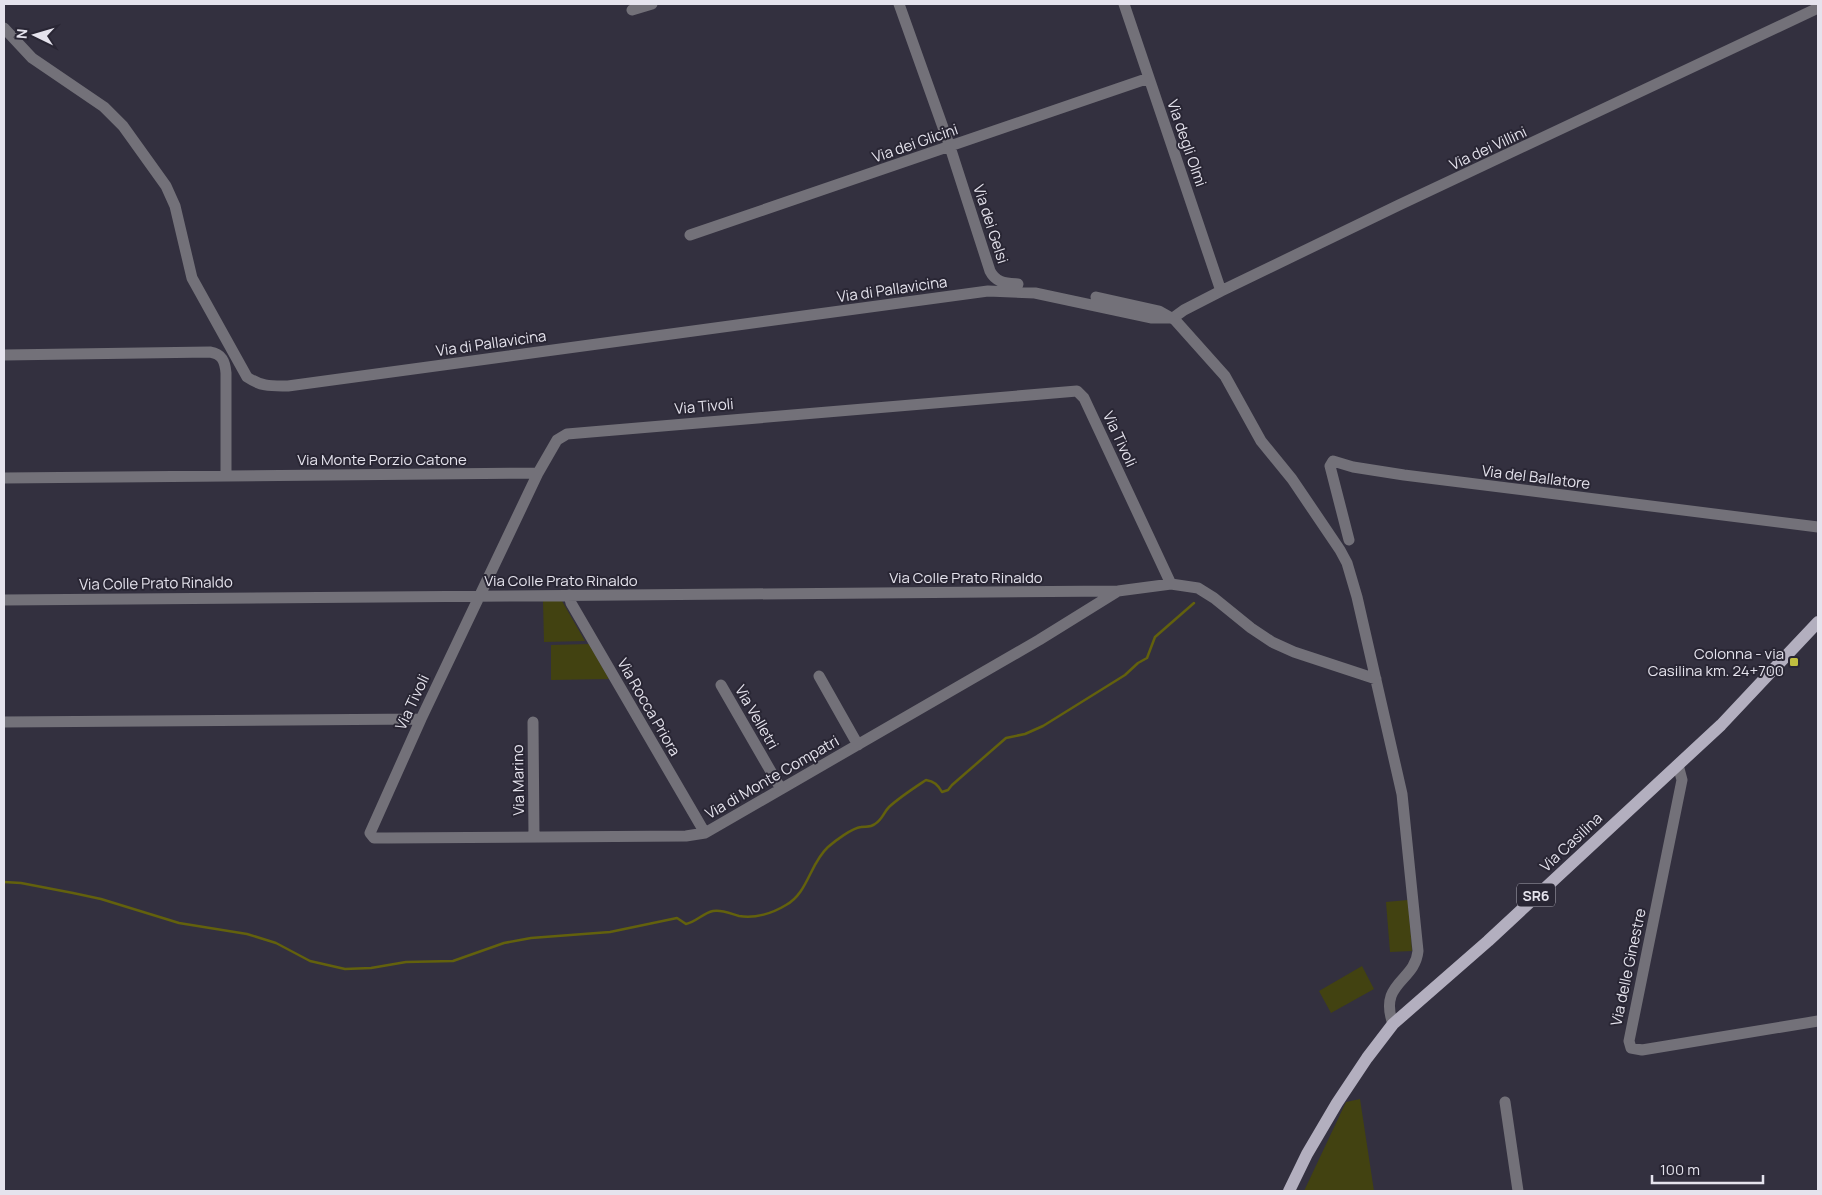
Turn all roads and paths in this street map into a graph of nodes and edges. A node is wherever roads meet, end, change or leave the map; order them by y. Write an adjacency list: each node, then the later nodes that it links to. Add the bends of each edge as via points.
1 (652, 4): 5 (street)
2 (899, 4): 8 (street, Via dei Gelsi)
3 (1124, 4): 7 (street, Via degli Olmi)
4 (1818, 8): 10 (street, Via dei Villini)
5 (632, 10)
6 (4, 28): 11 (street, Via di Pallavicina, via 32,58 104,107 123,126 166,186 176,206 192,278 247,377 258,384 288,386 988,291 1028,292 1152,318)
7 (1149, 78): 8 (street, Via dei Glicini); 10 (street, Via degli Olmi)
8 (950, 147): 9 (street, Via dei Glicini); 11 (street, Via dei Gelsi, via 990,271 996,279 1149,308)
9 (690, 235)
10 (1221, 291): 11 (street, Via dei Villini)
11 (1173, 318): 25 (street, via 1228,380 1260,441 1286,471 1344,556)
12 (4, 355): 14 (street, via 216,353 224,362 226,372)
13 (538, 473): 14 (street, Via Monte Porzio Catone); 18 (street, Via Tivoli, via 557,440 572,432 1076,391 1084,398); 21 (street, Via Tivoli)
14 (226, 475): 15 (street, Via Monte Porzio Catone)
15 (4, 478)
16 (1818, 527): 17 (street, Via del Ballatore, via 1404,475 1333,461 1330,466)
17 (1349, 540)
18 (1171, 584): 19 (street, Via Colle Prato Rinaldo); 25 (street, Via Colle Prato Rinaldo, via 1205,592 1272,642)
19 (1118, 591): 20 (street, Via Colle Prato Rinaldo); 30 (street, Via di Monte Compatri)
20 (569, 595): 21 (street, Via Colle Prato Rinaldo); 33 (street, Via Rocca Priora)
21 (479, 596): 22 (street, Via Colle Prato Rinaldo); 27 (street, Via Tivoli)
22 (4, 600)
23 (1818, 622): 31 (main road, Via Casilina / SR6, via 1721,725)
24 (819, 676): 30 (street)
25 (1376, 679): 37 (street, via 1404,804 1418,947 1414,965 1393,991 1390,1010)
26 (721, 685): 32 (street, Via Velletri)
27 (421, 719): 28 (street); 34 (street, Via Tivoli)
28 (4, 722)
29 (533, 722): 35 (street, Via Marino)
30 (858, 745): 32 (street, Via di Monte Compatri)
31 (1678, 765): 36 (street, Via delle Ginestre, via 1682,780 1629,1041 1631,1048 1642,1050); 37 (main road, Via Casilina / SR6)
32 (781, 789): 33 (street, Via di Monte Compatri)
33 (705, 833): 35 (street, Via di Monte Compatri, via 686,836)
34 (370, 835): 35 (street, Via di Monte Compatri, via 374,838)
35 (534, 837)
36 (1818, 1022)
37 (1393, 1024): 39 (main road, Via Casilina / SR6, via 1337,1103)
38 (1505, 1102): 40 (street)
39 (1290, 1191)
40 (1518, 1191)

